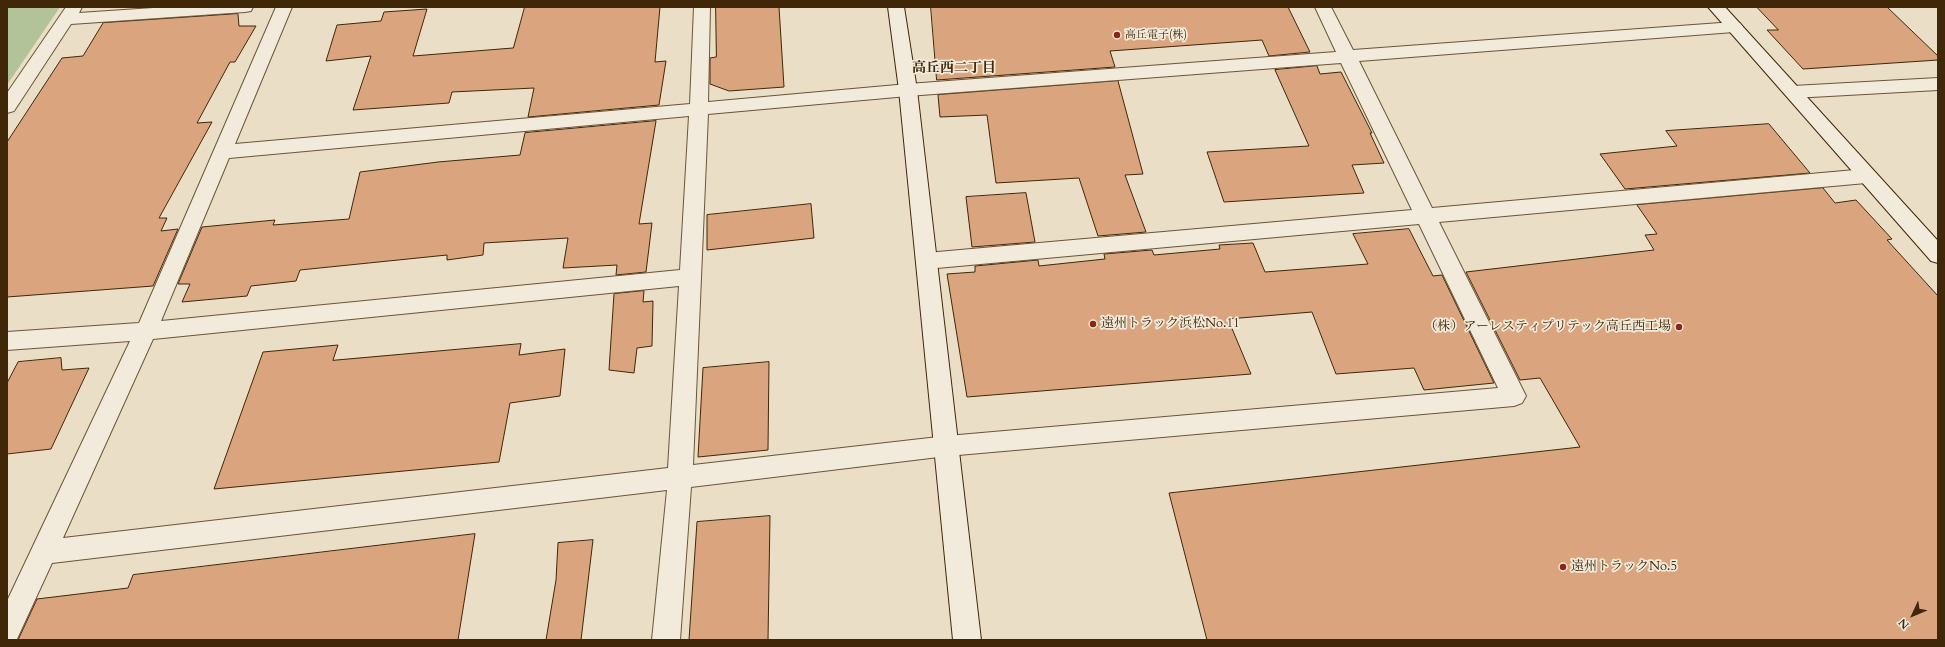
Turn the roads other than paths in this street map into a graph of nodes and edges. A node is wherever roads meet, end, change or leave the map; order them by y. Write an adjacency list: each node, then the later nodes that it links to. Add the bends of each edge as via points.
1 (245, 7): 7 (street)
2 (284, 7): 15 (street)
3 (702, 7): 14 (street)
4 (896, 7): 11 (street)
5 (1323, 7): 9 (street)
6 (1716, 7): 8 (street)
7 (70, 13): 13 (street)
8 (1734, 27): 9 (street); 12 (street)
9 (1348, 56): 11 (street); 17 (street)
10 (1938, 84): 12 (street)
11 (908, 90): 14 (street); 19 (street)
12 (1793, 92): 16 (street)
13 (7, 108)
14 (699, 110): 15 (street); 20 (street)
15 (224, 152): 21 (street)
16 (1866, 176): 17 (street); 18 (street)
17 (1426, 216): 19 (street); 23 (street, via 1514,396)
18 (1938, 255)
19 (926, 261): 23 (street)
20 (690, 278): 21 (street); 24 (street)
21 (146, 331): 22 (street); 25 (street)
22 (7, 340)
23 (947, 446): 24 (street); 28 (street)
24 (680, 477): 25 (street); 27 (street)
25 (44, 552): 26 (street)
26 (7, 630)
27 (666, 640)
28 (967, 640)

